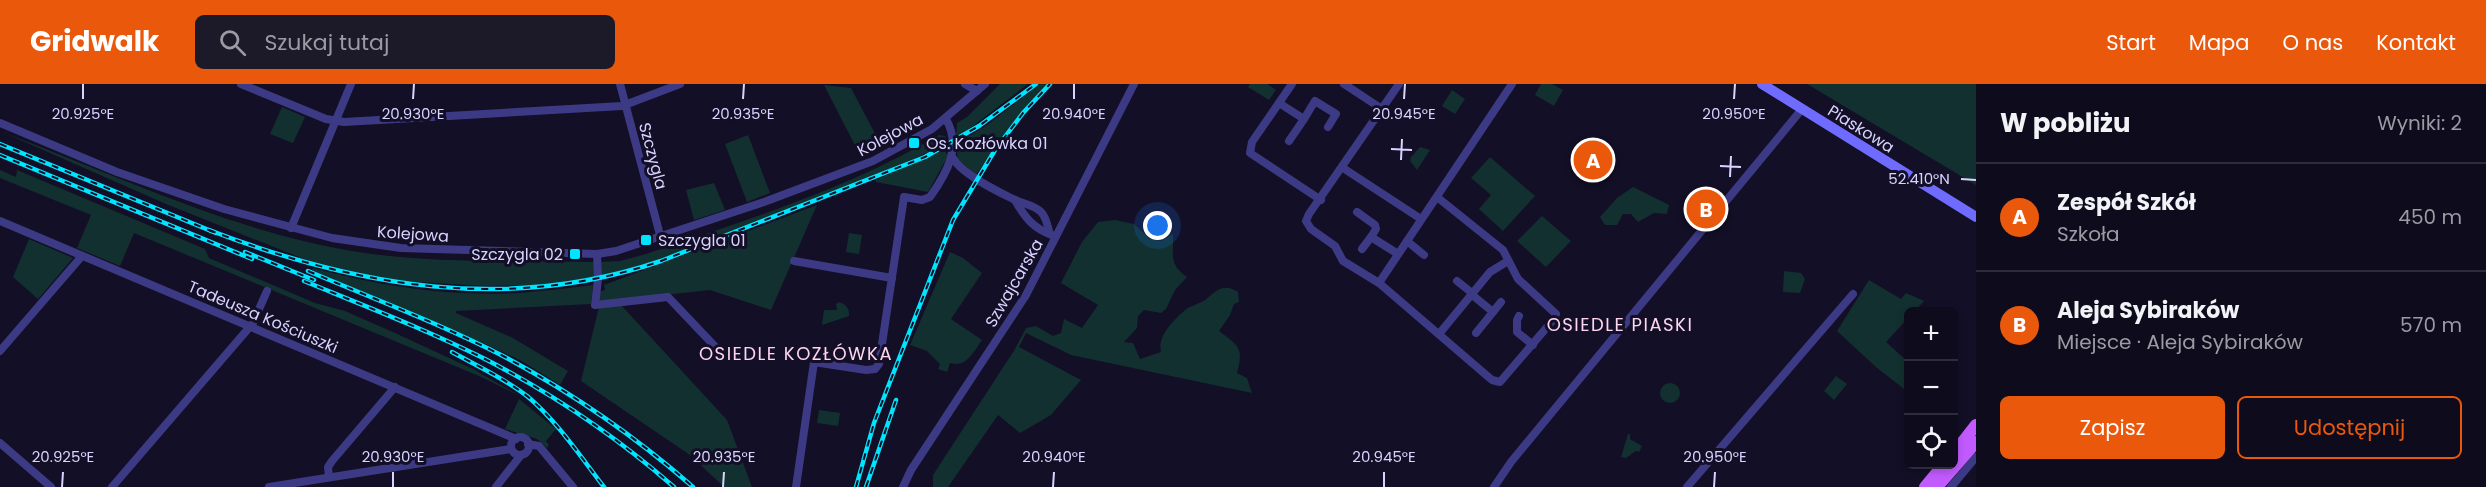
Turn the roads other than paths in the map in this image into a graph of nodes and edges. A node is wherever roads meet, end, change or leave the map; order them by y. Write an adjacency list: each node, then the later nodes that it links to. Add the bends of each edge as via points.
1 (242, 84): 20 (street)
2 (351, 84): 20 (street)
3 (620, 84): 15 (street, Szczygla)
4 (680, 84): 15 (street)
5 (965, 84): 13 (street)
6 (985, 84): 13 (street, Kolejowa)
7 (1134, 84): 35 (street, Szwajcarska)
8 (1292, 84): 14 (street)
9 (1344, 84): 16 (street)
10 (1399, 84): 16 (street)
11 (1512, 84): 26 (street)
12 (1762, 84): 17 (street, Piaskowa)
13 (977, 91): 18 (street, Kolejowa)
14 (1279, 103): 19 (street); 28 (street, via 1252,142 1250,153)
15 (626, 105): 20 (street); 34 (street, Szczygla)
16 (1382, 109): 25 (street)
17 (1802, 109): 30 (street, Piaskowa); 80 (street)
18 (946, 119): 24 (street, via 952,131); 34 (street, Kolejowa, via 851,171)
19 (1304, 119): 22 (street, via 1315,101 1336,114); 23 (street)
20 (335, 122): 33 (street)
21 (0, 123): 33 (street, Kolejowa, via 117,172 224,210)
22 (1328, 128)
23 (1289, 141)
24 (953, 158): 27 (street, via 961,169); 45 (street, via 930,197 904,197)
25 (1343, 168): 28 (street); 31 (street)
26 (1437, 197): 31 (street); 44 (street, via 1503,250)
27 (1015, 200): 35 (street, via 1032,225); 35 (street, via 1042,213)
28 (1321, 200): 47 (street, via 1309,214 1307,225 1335,246 1343,261)
29 (1357, 212): 36 (street, via 1376,225)
30 (1976, 217)
31 (1421, 219): 37 (street)
32 (0, 221): 42 (street, Tadeusza Kościuszki)
33 (291, 228): 39 (street, Kolejowa, via 401,248)
34 (660, 235): 39 (street, Kolejowa)
35 (1053, 235): 79 (street, Szwajcarska, via 1026,295)
36 (1371, 237): 38 (street); 40 (street)
37 (1407, 241): 40 (street); 41 (street)
38 (1362, 249)
39 (597, 254): 59 (street, via 595,305 668,297)
40 (1398, 254): 47 (street)
41 (1424, 255)
42 (82, 256): 54 (street, Tadeusza Kościuszki); 58 (street)
43 (794, 261): 45 (street)
44 (1508, 261): 49 (street, via 1493,269); 57 (street, via 1524,286 1556,314)
45 (892, 278): 78 (street, via 877,368 866,370 814,362)
46 (1456, 281): 49 (street)
47 (1379, 283): 56 (street)
48 (267, 291): 54 (street)
49 (1472, 294): 52 (street); 56 (street)
50 (1853, 294): 81 (street)
51 (1501, 302): 52 (street)
52 (1493, 312): 55 (street)
53 (1519, 316): 57 (street, via 1517,332)
54 (249, 326): 60 (street, Tadeusza Kościuszki); 74 (street)
55 (1476, 333)
56 (1438, 334): 57 (street, via 1497,382 1504,380)
57 (1533, 345)
58 (0, 351)
59 (725, 357)
60 (395, 387): 62 (street, Tadeusza Kościuszki); 71 (street, via 328,466)
61 (1976, 425): 66 (main road)
62 (516, 439): 65 (street, via 525,439); 67 (street)
63 (1976, 442): 83 (main road)
64 (0, 443): 73 (street)
65 (528, 444): 68 (street); 77 (street, via 539,446)
66 (1958, 447)
67 (512, 449): 68 (street); 71 (street)
68 (521, 455): 76 (street)
69 (1976, 457): 84 (street)
70 (1941, 469): 82 (main road)
71 (329, 477): 72 (street)
72 (304, 484): 75 (street)
73 (51, 487)
74 (112, 487)
75 (269, 487)
76 (496, 487)
77 (573, 487)
78 (796, 487)
79 (903, 487)
80 (1494, 487)
81 (1687, 487)
82 (1925, 487)
83 (1937, 487)
84 (1951, 487)

